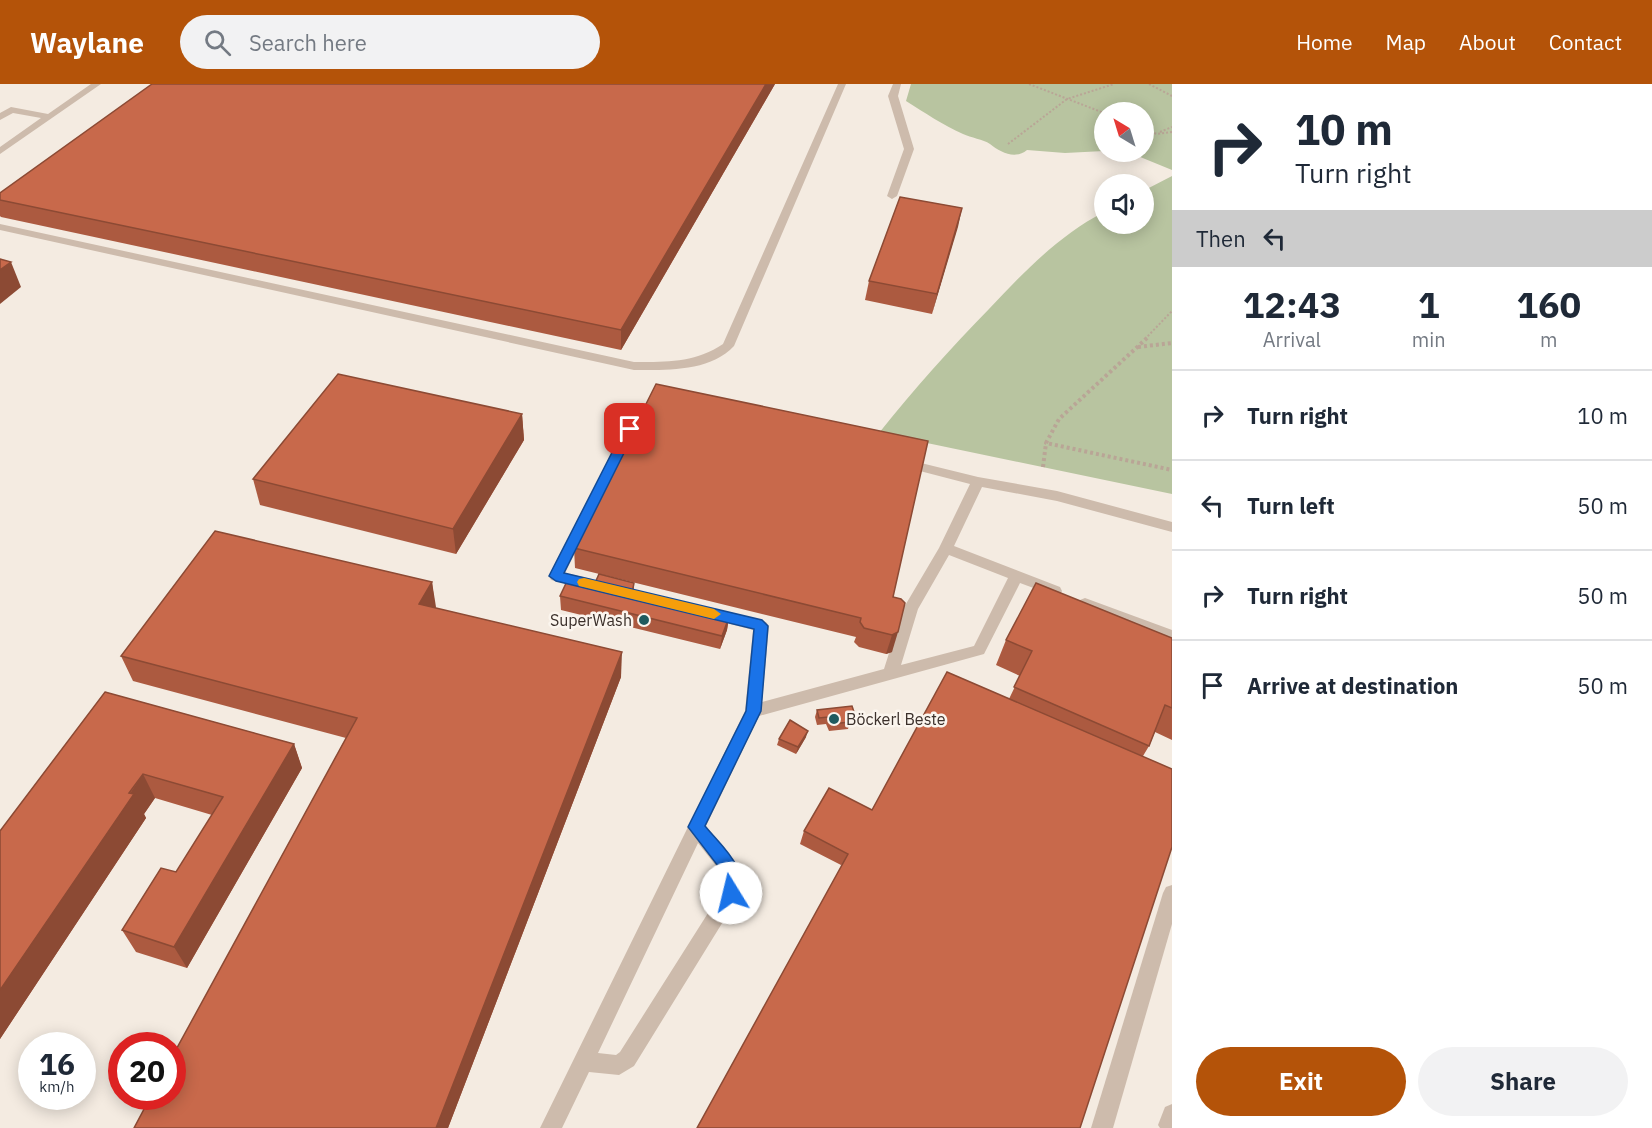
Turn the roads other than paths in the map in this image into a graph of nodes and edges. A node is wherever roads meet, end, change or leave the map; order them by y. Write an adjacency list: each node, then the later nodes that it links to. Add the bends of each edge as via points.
1 (97, 84): 5 (lane)
2 (842, 84): 8 (lane, via 728,346 715,356 680,367 634,366)
3 (897, 84): 7 (lane, via 893,96 909,149)
4 (0, 117): 5 (lane, via 11,110)
5 (50, 117): 6 (lane)
6 (0, 151)
7 (891, 196)
8 (0, 226)
9 (652, 410): 15 (lane, via 641,408 556,576)
10 (921, 467): 11 (lane)
11 (978, 482): 12 (lane, via 1057,496); 13 (lane)
12 (1172, 528)
13 (946, 548): 14 (lane); 18 (lane, via 911,609)
14 (1016, 576): 17 (lane); 18 (lane, via 979,651)
15 (602, 587)
16 (693, 609): 19 (lane, via 762,626)
17 (1172, 636)
18 (891, 673): 19 (lane)
19 (753, 711): 20 (lane)
20 (696, 827): 22 (lane); 22 (lane, via 734,875 731,893 627,1059 620,1065)
21 (1172, 893): 26 (lane)
22 (582, 1061): 25 (lane)
23 (1172, 1114): 24 (lane)
24 (1172, 1127)
25 (551, 1128)
26 (1102, 1128)

